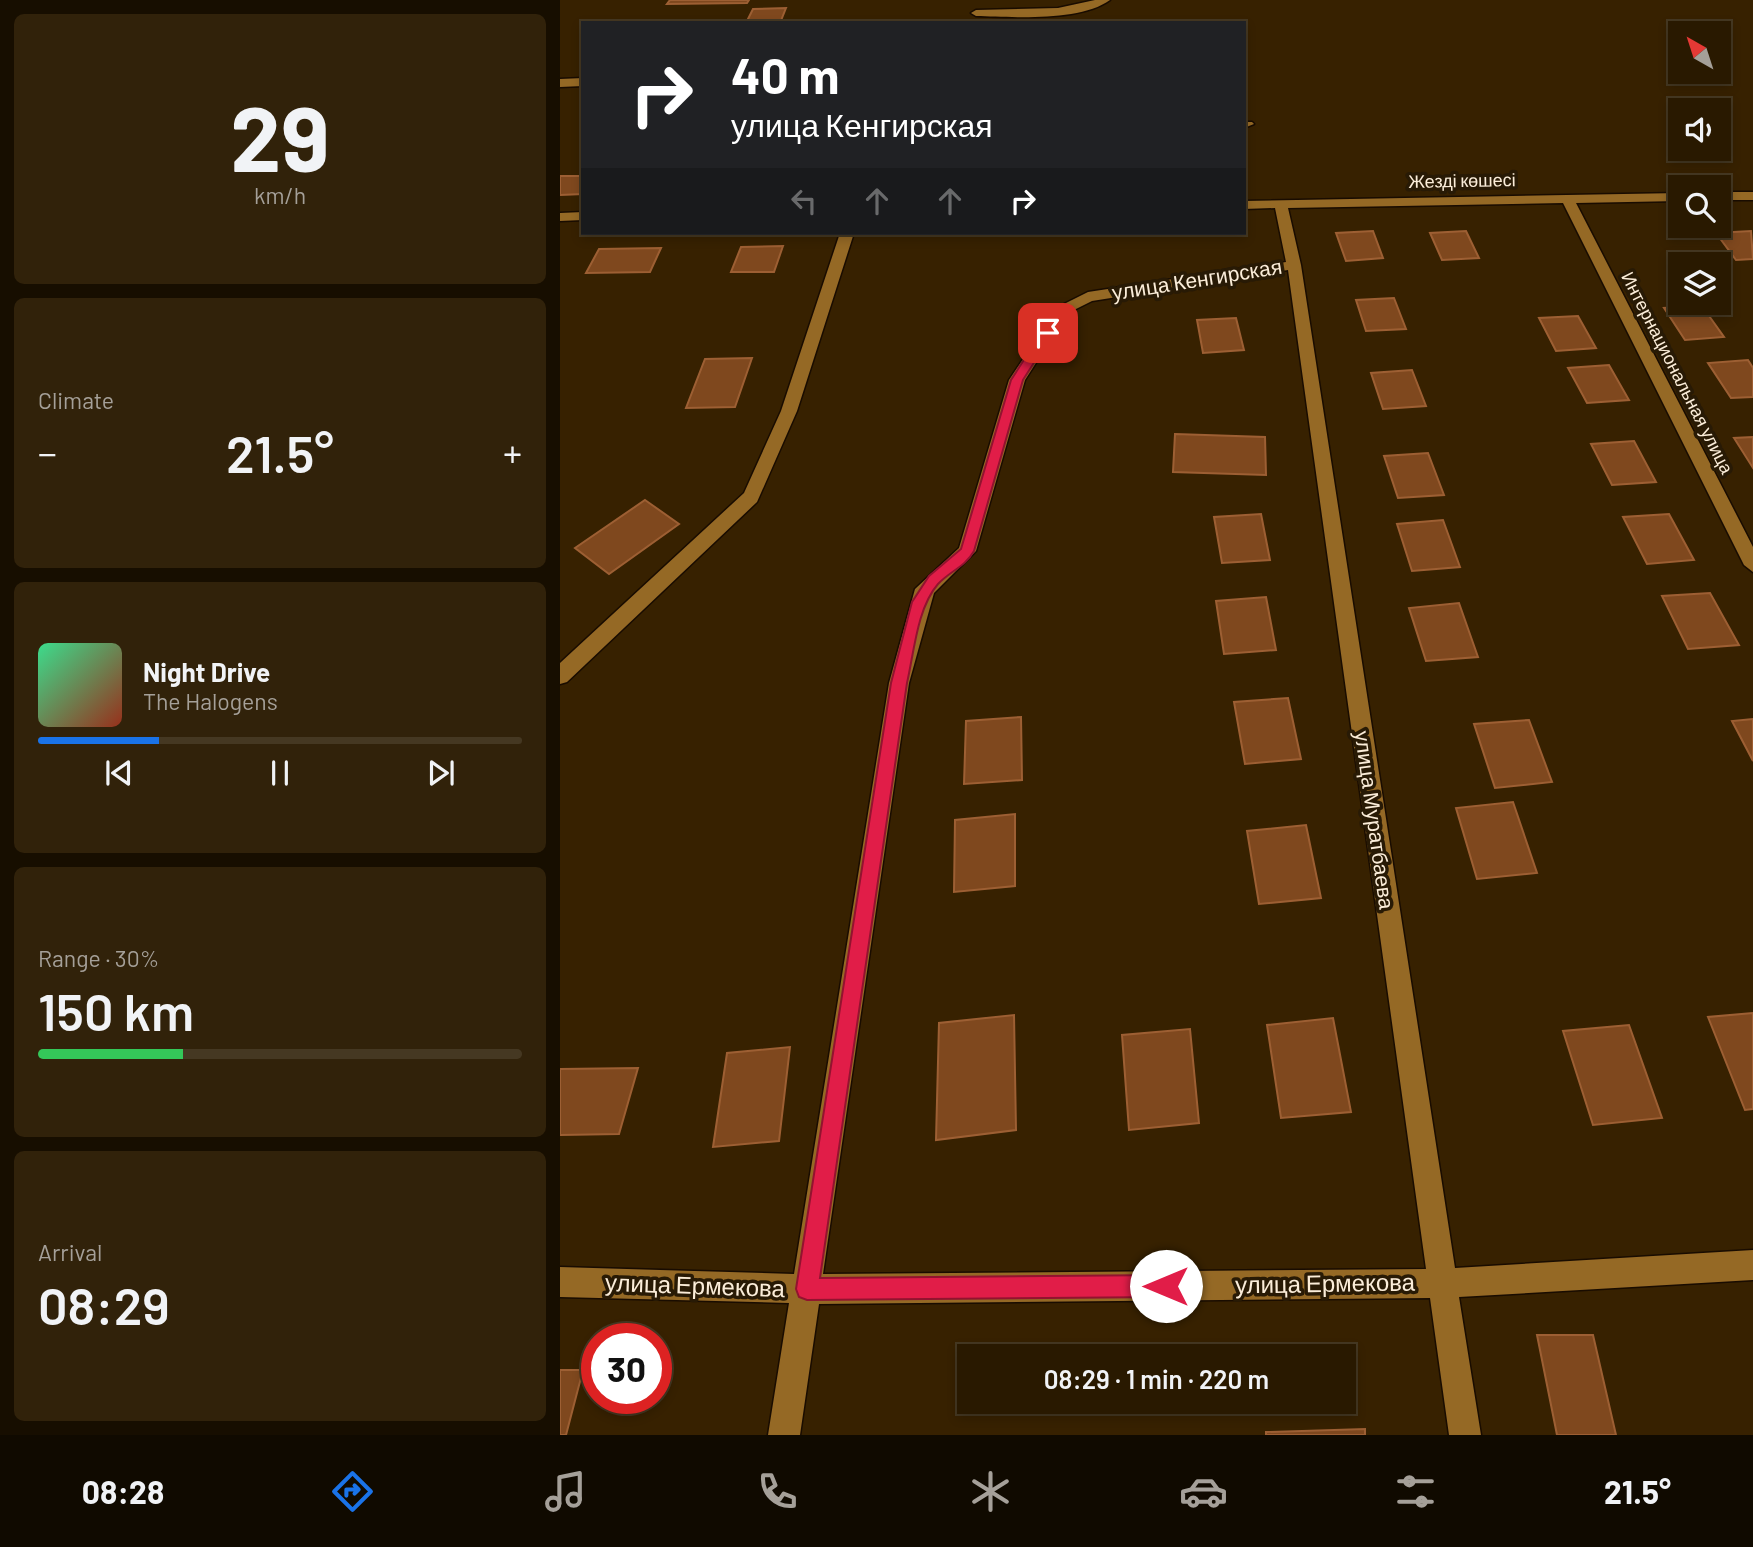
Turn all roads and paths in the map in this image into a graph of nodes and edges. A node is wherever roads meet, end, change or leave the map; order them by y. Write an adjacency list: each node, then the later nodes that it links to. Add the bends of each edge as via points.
1 (979, 0): 3 (street)
2 (1105, 0): 3 (street, via 1053,14)
3 (975, 18)
4 (581, 82): 5 (street)
5 (560, 83)
6 (1753, 195): 7 (street)
7 (1731, 196)
8 (1668, 197): 9 (street, Жезді көшесі)
9 (1567, 198): 11 (street, Жезді көшесі); 16 (street, Интернациональная улица)
10 (1246, 205): 11 (street, Жезді көшесі)
11 (1281, 205): 15 (street, улица Муратбаева)
12 (581, 216): 13 (street)
13 (560, 217)
14 (846, 235): 17 (street, via 789,411 751,497)
15 (1294, 265): 20 (street, улица Муратбаева); 21 (street, улица Кенгирская, via 1074,302 1063,310 1017,380 967,551 925,589 899,683)
16 (1753, 565)
17 (560, 676)
18 (1753, 1265): 20 (street, улица Ермекова)
19 (560, 1282): 21 (street, улица Ермекова)
20 (1441, 1283): 21 (street, улица Ермекова); 23 (street, улица Муратбаева)
21 (807, 1289): 22 (street, улица Кенгирская)
22 (783, 1435)
23 (1465, 1435)

